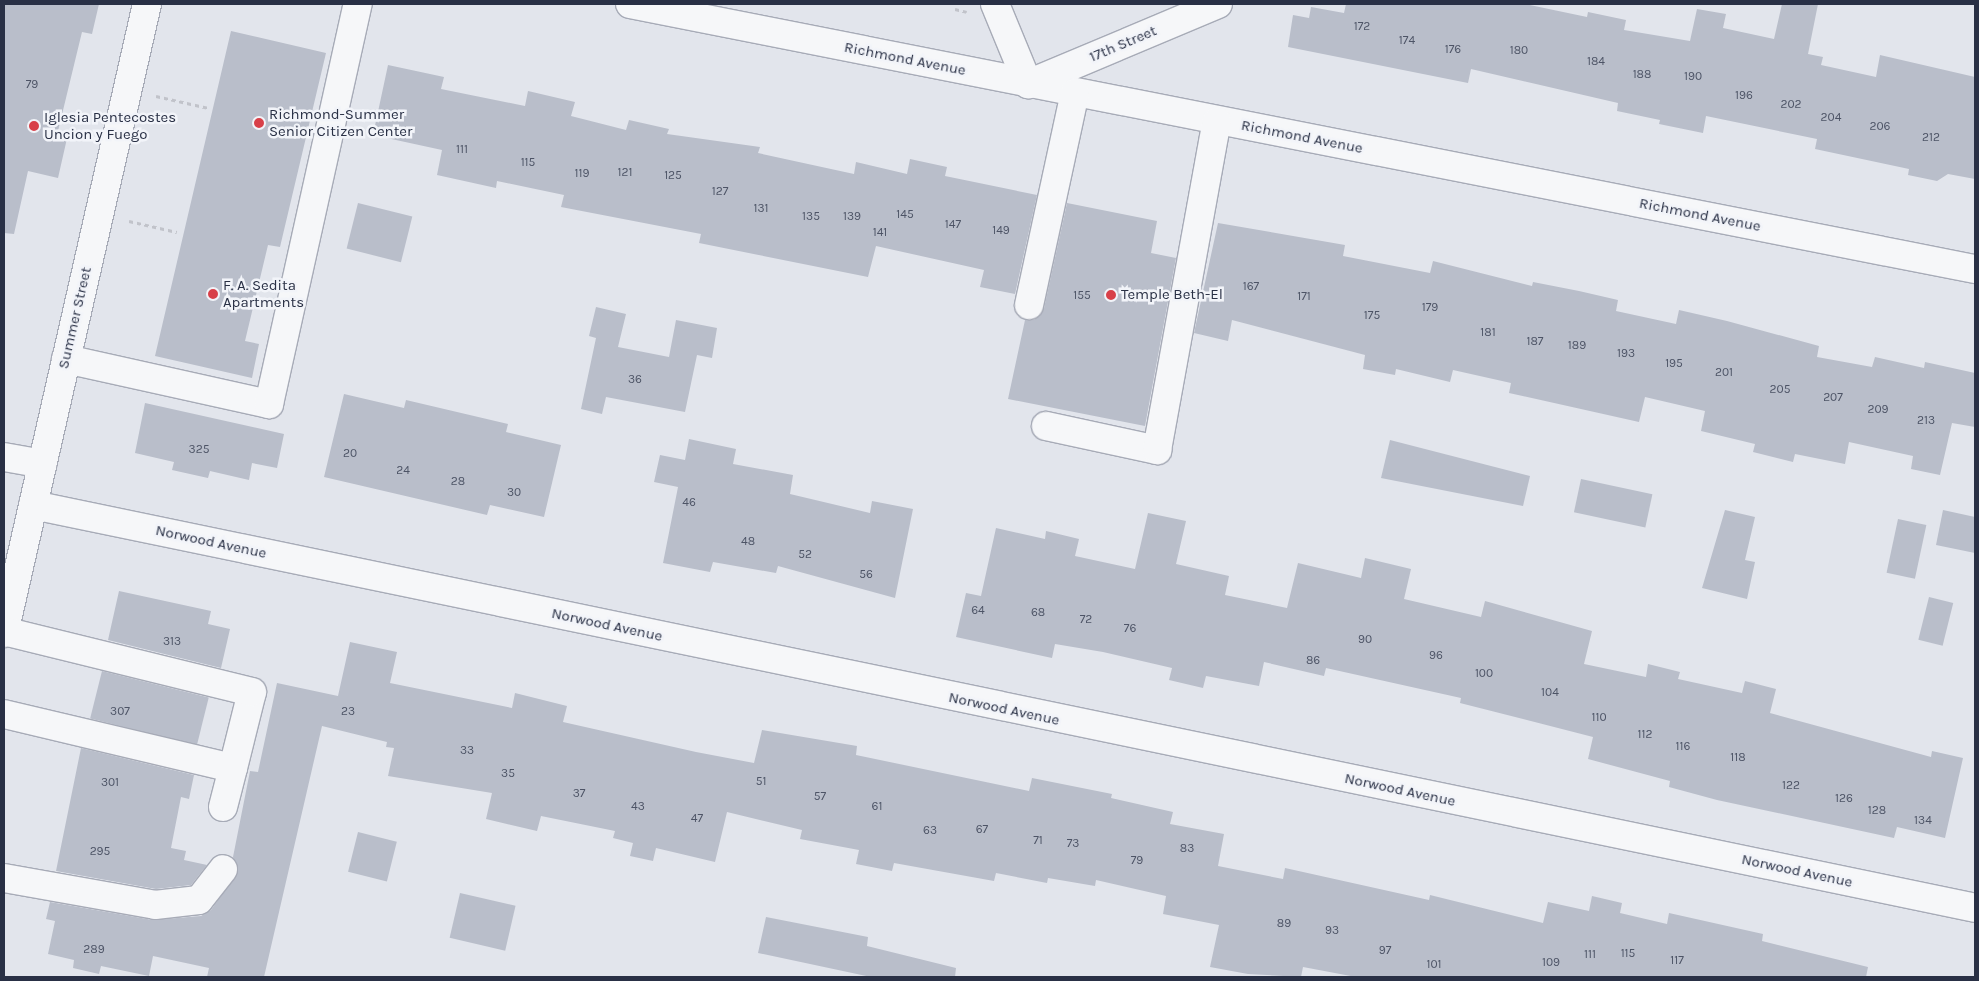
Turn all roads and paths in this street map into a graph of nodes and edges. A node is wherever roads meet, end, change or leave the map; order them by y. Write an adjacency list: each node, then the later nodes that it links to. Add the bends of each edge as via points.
1 (147, 4): 17 (street, Summer Street)
2 (358, 4): 17 (street, via 269,404)
3 (630, 4): 8 (street, Richmond Avenue)
4 (995, 4): 8 (street)
5 (1218, 4): 8 (street, 17th Street)
6 (955, 9): 7 (path)
7 (967, 12)
8 (1028, 84): 9 (street, Richmond Avenue)
9 (1075, 93): 12 (street, Richmond Avenue); 16 (street)
10 (149, 95): 11 (path)
11 (209, 108)
12 (1217, 121): 15 (street, Richmond Avenue); 18 (street, via 1158,450)
13 (120, 219): 14 (path)
14 (177, 232)
15 (1975, 269)
16 (1029, 305)
17 (66, 359): 20 (street, Summer Street)
18 (1046, 426)
19 (4, 457): 20 (street)
20 (42, 464): 21 (street, Summer Street)
21 (33, 504): 22 (street, Summer Street); 28 (street, Norwood Avenue)
22 (4, 632): 24 (street, via 252,692)
23 (4, 714): 24 (street)
24 (234, 768): 25 (street)
25 (224, 807)
26 (223, 869): 27 (street, via 198,900 155,904)
27 (4, 878)
28 (1975, 908)

